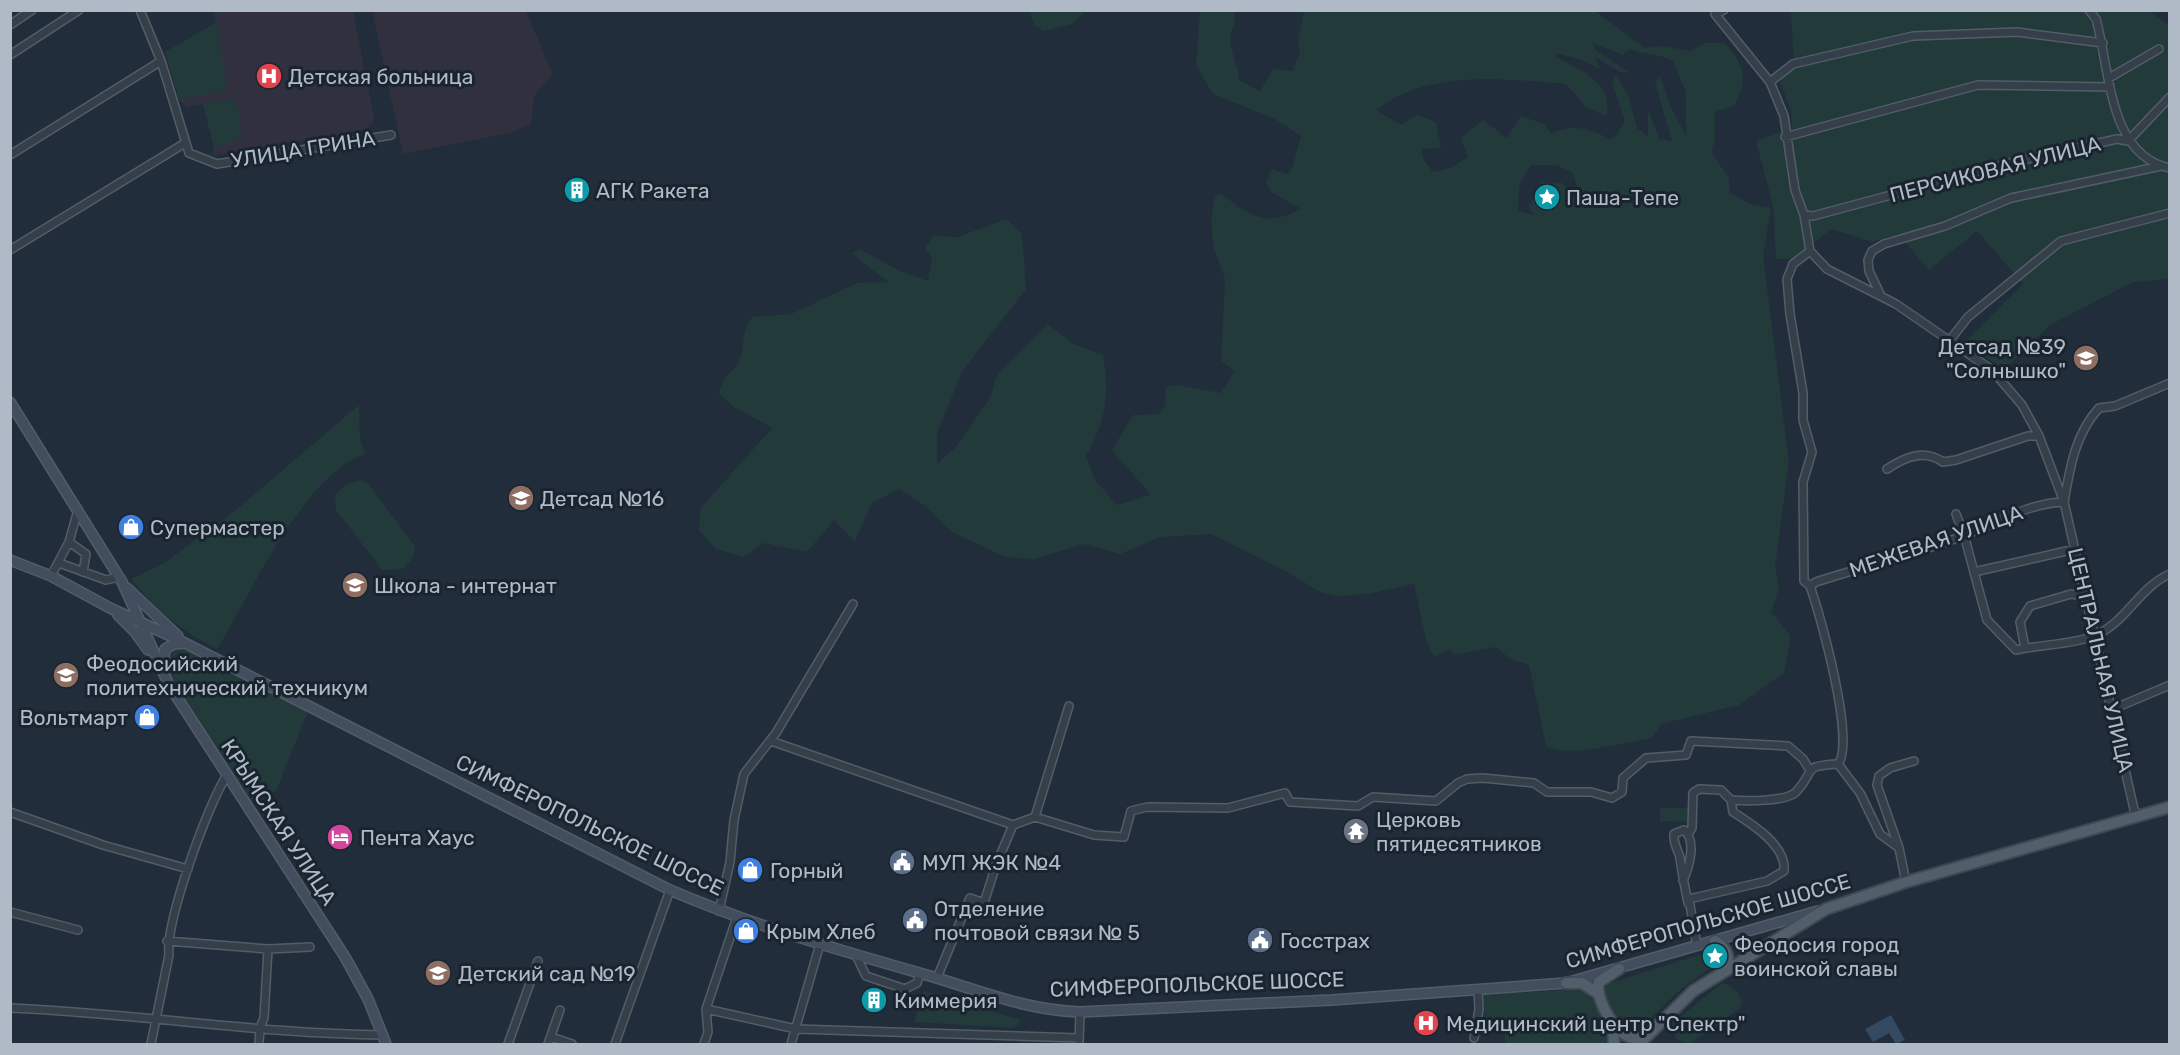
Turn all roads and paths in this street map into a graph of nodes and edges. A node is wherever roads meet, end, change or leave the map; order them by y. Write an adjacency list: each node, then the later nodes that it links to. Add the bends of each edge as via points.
1 (32, 10): 6 (street)
2 (79, 10): 9 (street)
3 (140, 10): 10 (street)
4 (1724, 10): 12 (street, via 1715,14)
5 (2090, 10): 7 (street)
6 (11, 23)
7 (2103, 43): 11 (street); 12 (street, via 2017,32 1913,36 1793,64)
8 (2159, 48): 11 (street)
9 (10, 55)
10 (161, 61): 18 (street); 19 (street)
11 (2109, 78): 13 (street)
12 (1770, 82): 16 (street, via 1784,116)
13 (2110, 87): 16 (street, via 1978,84); 17 (street)
14 (2169, 97): 17 (street, ПЕРСИКОВАЯ УЛИЦА)
15 (391, 135): 18 (street, УЛИЦА ГРИНА, via 217,164 189,153)
16 (1785, 137): 23 (street)
17 (2128, 141): 20 (street, via 2145,159); 23 (street, ПЕРСИКОВАЯ УЛИЦА, via 2051,153 1814,216)
18 (185, 143): 24 (street)
19 (10, 155)
20 (2161, 166): 21 (street); 26 (street, via 2011,198 1945,226 1884,244 1872,251 1868,260)
21 (2169, 168)
22 (2169, 213): 27 (street, via 2061,241 1968,317)
23 (1804, 215): 25 (street)
24 (10, 250)
25 (1810, 251): 26 (street, ЦЕНТРАЛЬНАЯ УЛИЦА, via 1827,269); 45 (street, via 1793,264 1787,279 1803,393 1803,420 1812,452 1803,482 1804,582)
26 (1881, 296): 27 (street, ЦЕНТРАЛЬНАЯ УЛИЦА)
27 (1950, 340): 30 (street, ЦЕНТРАЛЬНАЯ УЛИЦА, via 1992,370 2022,405)
28 (2169, 383): 32 (street, ЦЕНТРАЛЬНАЯ УЛИЦА, via 2115,406 2099,408 2087,421 2077,443)
29 (10, 402): 33 (main road)
30 (2038, 436): 31 (street, via 2028,435 1956,460 1906,457); 32 (street, ЦЕНТРАЛЬНАЯ УЛИЦА)
31 (1887, 469)
32 (2064, 502): 35 (street, МЕЖЕВАЯ УЛИЦА, via 2004,517); 37 (street, ЦЕНТРАЛЬНАЯ УЛИЦА)
33 (78, 510): 36 (street); 44 (main road)
34 (1956, 514): 35 (street)
35 (1964, 535): 41 (street); 45 (street, МЕЖЕВАЯ УЛИЦА)
36 (69, 543): 39 (street); 40 (street, via 86,554)
37 (2075, 549): 41 (street); 46 (street, ЦЕНТРАЛЬНАЯ УЛИЦА)
38 (10, 560): 43 (main road, СИМФЕРОПОЛЬСКОЕ ШОССЕ)
39 (59, 563): 40 (street); 43 (street)
40 (83, 572): 44 (street, via 109,580)
41 (1974, 572): 52 (street, via 1987,620 2016,650)
42 (2169, 574): 50 (street, via 2145,588 2133,607)
43 (51, 576): 48 (main road, СИМФЕРОПОЛЬСКОЕ ШОССЕ)
44 (120, 579): 48 (main road, via 123,604); 49 (main road, КРЫМСКАЯ УЛИЦА); 51 (main road)
45 (1810, 586): 59 (street, via 1830,650 1842,742 1842,760)
46 (2086, 596): 50 (street, ЦЕНТРАЛЬНАЯ УЛИЦА); 52 (street, via 2072,594 2030,606 2020,622)
47 (853, 604): 57 (street)
48 (107, 606): 49 (main road, СИМФЕРОПОЛЬСКОЕ ШОССЕ); 53 (main road, via 135,632)
49 (140, 621): 51 (main road, СИМФЕРОПОЛЬСКОЕ ШОССЕ); 53 (main road, КРЫМСКАЯ УЛИЦА)
50 (2095, 636): 52 (street); 56 (street, ЦЕНТРАЛЬНАЯ УЛИЦА)
51 (186, 644): 53 (main road, via 165,649); 73 (main road, СИМФЕРОПОЛЬСКОЕ ШОССЕ)
52 (2025, 648)
53 (164, 676): 61 (main road, КРЫМСКАЯ УЛИЦА)
54 (2169, 685): 56 (street)
55 (1069, 706): 65 (street)
56 (2113, 709): 66 (street, ЦЕНТРАЛЬНАЯ УЛИЦА)
57 (771, 741): 67 (street); 76 (street, via 744,774)
58 (1914, 761): 69 (street, via 1890,768 1879,776 1877,785)
59 (1838, 764): 60 (street); 69 (street, via 1860,793 1880,834)
60 (1809, 769): 62 (street, via 1789,796); 65 (street, via 1788,746 1691,741 1686,755 1646,758 1623,778 1622,792 1612,798 1591,792 1547,792 1534,783 1483,778 1458,783 1436,801 1373,797 1358,806 1335,805 1290,802 1285,793 1228,808 1147,807 1131,811 1124,837 1094,835)
61 (227, 775): 70 (street); 105 (main road, КРЫМСКАЯ УЛИЦА, via 345,957)
62 (1731, 800): 68 (street, via 1721,790 1698,789 1693,793 1692,828); 74 (street, via 1733,812 1779,850 1785,861 1784,871 1767,881 1689,899)
63 (2169, 807): 66 (main road, СИМФЕРОПОЛЬСКОЕ ШОССЕ)
64 (10, 812): 70 (street, via 103,845)
65 (1035, 817): 67 (street)
66 (2136, 818): 72 (main road, СИМФЕРОПОЛЬСКОЕ ШОССЕ)
67 (1013, 825): 91 (street, via 984,903 970,898)
68 (1688, 834): 71 (street, via 1691,848); 71 (street, via 1684,830 1674,834 1673,842 1680,856)
69 (1899, 848): 72 (street)
70 (188, 869): 80 (street)
71 (1683, 881): 74 (street)
72 (1905, 882): 75 (main road, СИМФЕРОПОЛЬСКОЕ ШОССЕ)
73 (670, 890): 76 (main road, СИМФЕРОПОЛЬСКОЕ ШОССЕ); 112 (street)
74 (1688, 903): 83 (street)
75 (1826, 909): 81 (main road, СИМФЕРОПОЛЬСКОЕ ШОССЕ); 90 (main road)
76 (719, 911): 78 (main road, СИМФЕРОПОЛЬСКОЕ ШОССЕ)
77 (10, 912): 79 (street)
78 (737, 917): 82 (main road, СИМФЕРОПОЛЬСКОЕ ШОССЕ); 96 (street)
79 (78, 930)
80 (167, 941): 85 (street); 99 (street, via 169,955)
81 (1715, 941): 83 (main road, СИМФЕРОПОЛЬСКОЕ ШОССЕ); 90 (main road, via 1728,956 1728,964)
82 (820, 944): 86 (main road, СИМФЕРОПОЛЬСКОЕ ШОССЕ); 103 (street)
83 (1697, 946): 88 (main road, СИМФЕРОПОЛЬСКОЕ ШОССЕ)
84 (310, 947): 85 (street)
85 (268, 949): 102 (street)
86 (856, 955): 89 (main road, СИМФЕРОПОЛЬСКОЕ ШОССЕ); 89 (street, via 866,976 905,989 917,983)
87 (538, 961): 110 (street)
88 (1619, 969): 92 (main road, СИМФЕРОПОЛЬСКОЕ ШОССЕ); 94 (main road, via 1599,982)
89 (920, 973): 91 (main road, СИМФЕРОПОЛЬСКОЕ ШОССЕ)
90 (1719, 974): 100 (main road)
91 (937, 978): 98 (main road, СИМФЕРОПОЛЬСКОЕ ШОССЕ, via 1011,1003 1048,1011)
92 (1566, 983): 93 (main road, СИМФЕРОПОЛЬСКОЕ ШОССЕ); 94 (main road, via 1582,983)
93 (1478, 990): 98 (main road, СИМФЕРОПОЛЬСКОЕ ШОССЕ); 104 (street)
94 (1599, 994): 101 (main road)
95 (10, 1008): 99 (street)
96 (706, 1009): 103 (street); 113 (street, via 708,1032)
97 (560, 1010): 106 (street)
98 (1080, 1012): 107 (street)
99 (157, 1019): 102 (street); 108 (street)
100 (1664, 1019): 101 (main road, via 1643,1037 1634,1038); 116 (main road)
101 (1613, 1024): 115 (main road)
102 (260, 1028): 105 (street); 109 (street)
103 (796, 1029): 107 (street); 114 (street)
104 (1474, 1038)
105 (385, 1040)
106 (550, 1041): 111 (street)
107 (1079, 1041)
108 (151, 1044)
109 (259, 1044)
110 (508, 1044)
111 (572, 1044)
112 (615, 1044)
113 (704, 1044)
114 (791, 1044)
115 (1614, 1044)
116 (1639, 1044)

